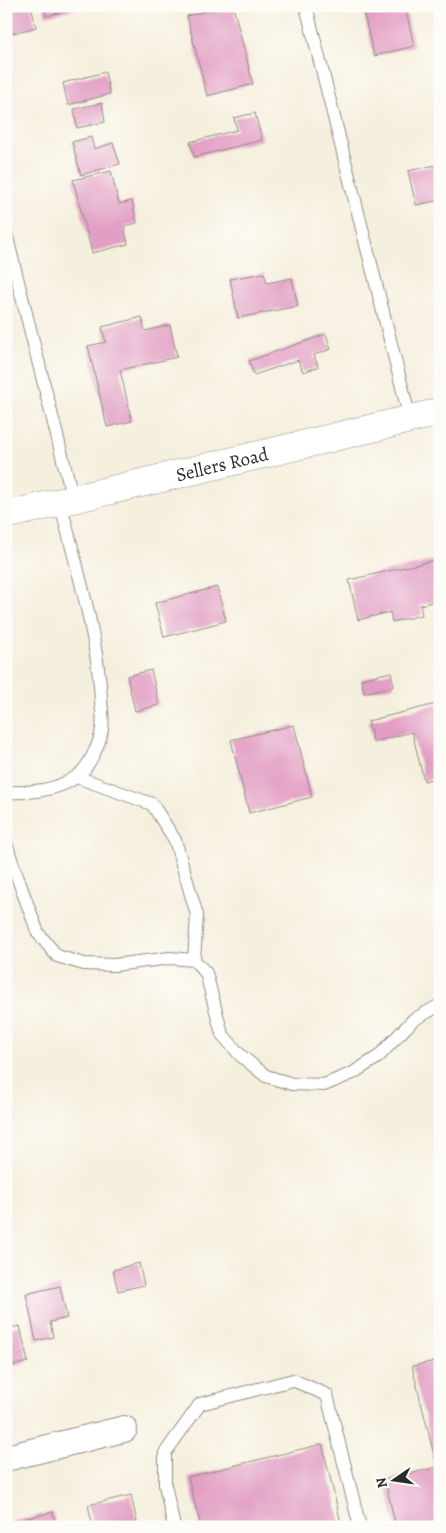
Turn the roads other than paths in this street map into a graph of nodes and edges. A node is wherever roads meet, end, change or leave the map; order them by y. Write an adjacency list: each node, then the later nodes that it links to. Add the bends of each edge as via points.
1 (306, 6): 4 (lane)
2 (6, 234): 5 (lane)
3 (440, 412): 4 (street, Sellers Road)
4 (410, 419): 5 (street, Sellers Road)
5 (66, 500): 6 (street, Sellers Road); 7 (lane, via 99,671 102,728 94,755)
6 (6, 515)
7 (76, 777): 8 (lane, via 57,786 26,793); 10 (lane, via 152,804 175,840 197,915)
8 (6, 792)
9 (6, 843): 10 (lane, via 38,933 57,956 84,964 114,965 170,958)
10 (194, 960): 11 (lane, via 206,973 222,1034 240,1055 266,1076 292,1084 324,1085 353,1073 378,1058 413,1020)
11 (440, 1005)
12 (124, 1429): 13 (street)
13 (6, 1458)
14 (174, 1527): 15 (lane, via 164,1485 165,1453 200,1404 293,1380 327,1394)
15 (360, 1527)

